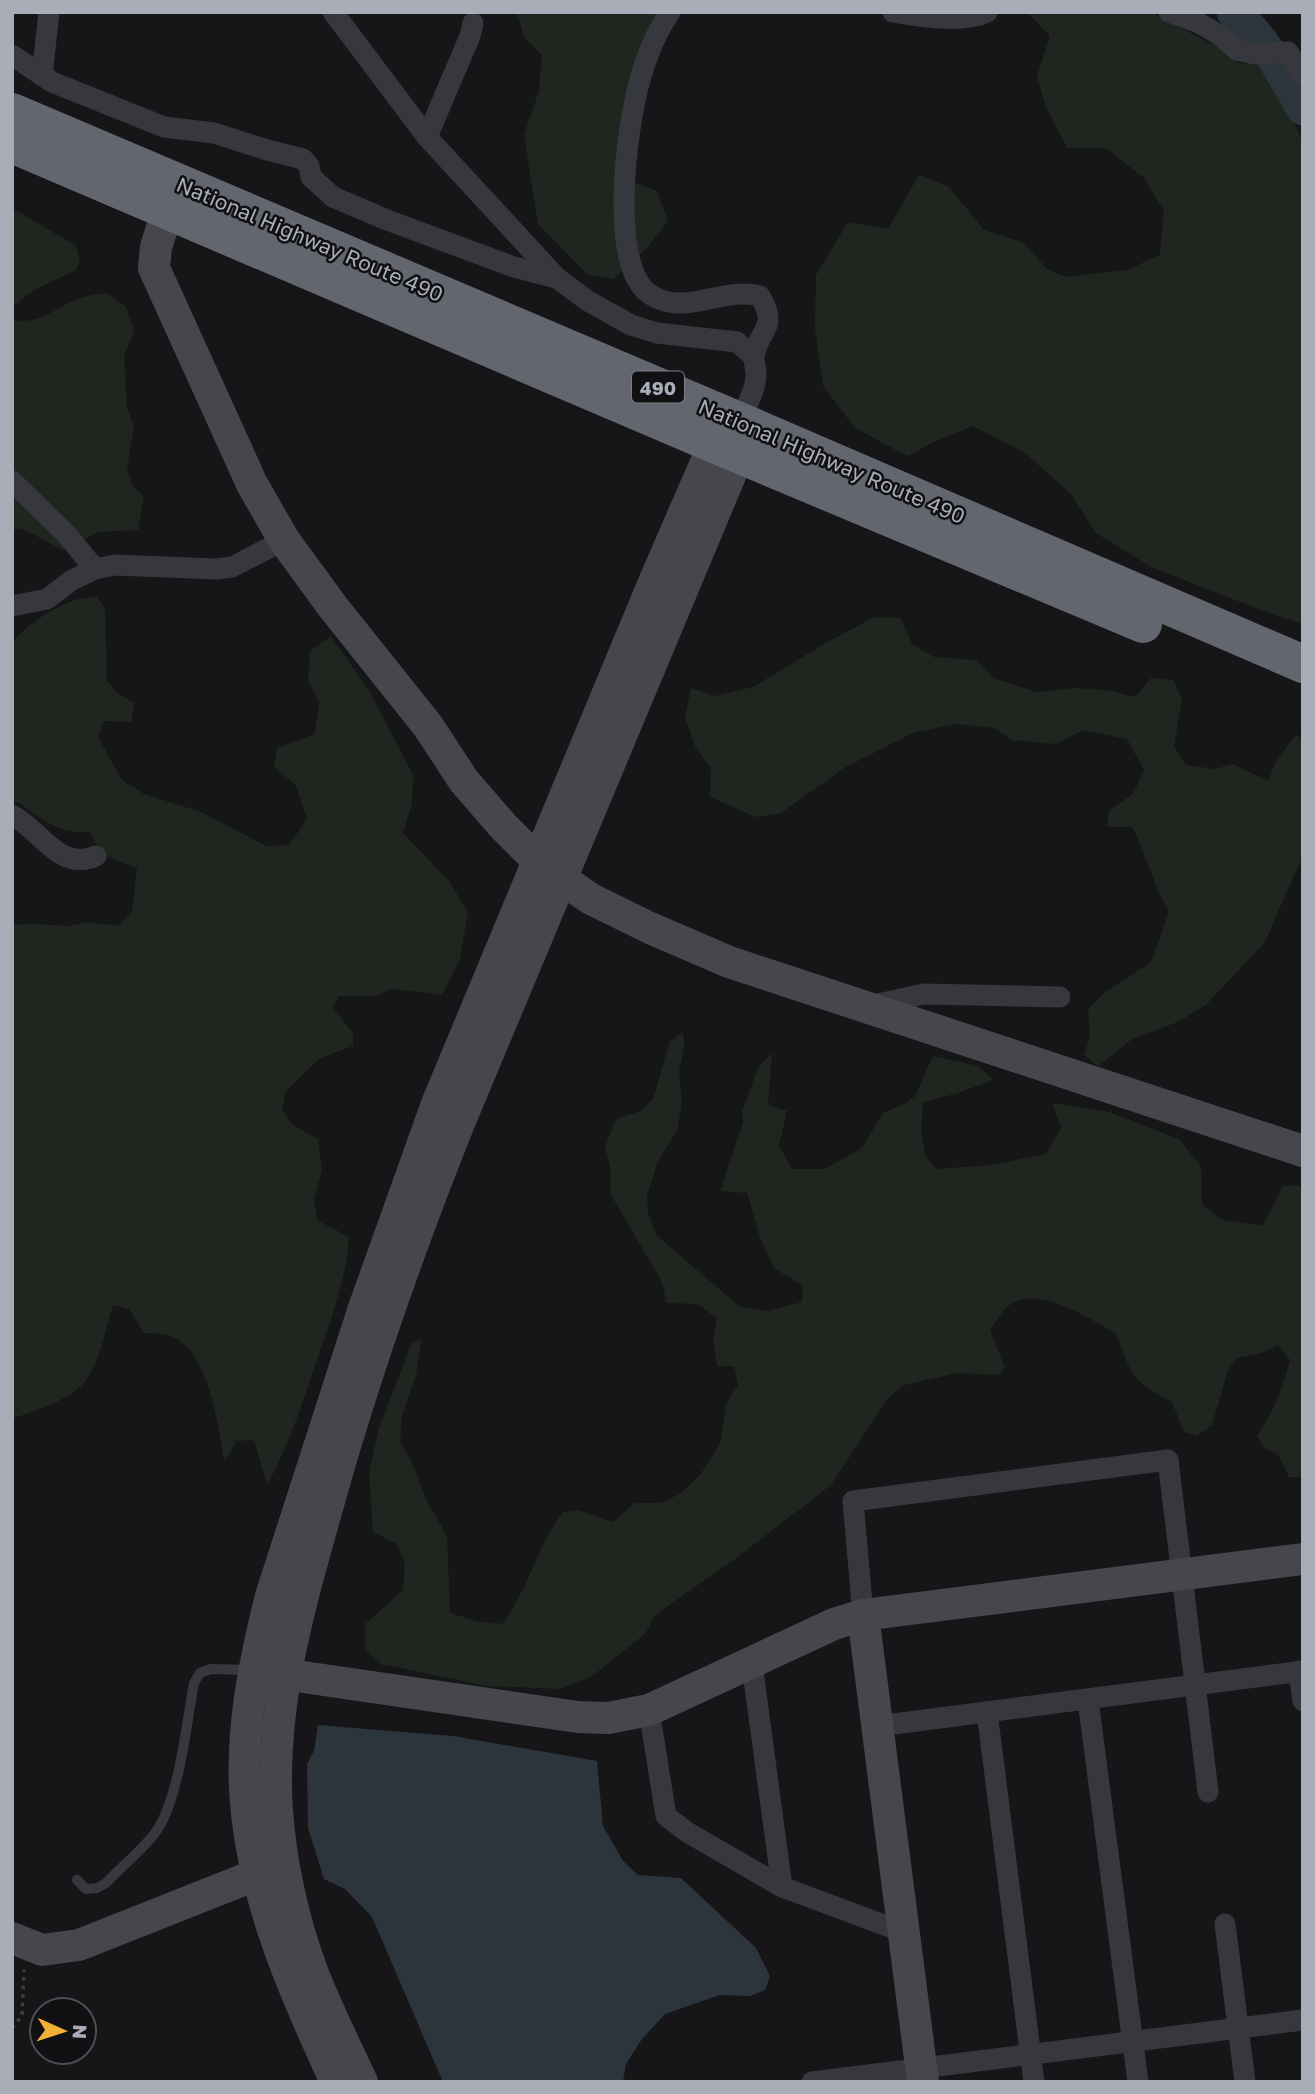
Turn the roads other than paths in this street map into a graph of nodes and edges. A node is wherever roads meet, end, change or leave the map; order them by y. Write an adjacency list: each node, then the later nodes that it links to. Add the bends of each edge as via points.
1 (49, 12): 9 (street)
2 (333, 12): 12 (street)
3 (670, 12): 16 (street, via 640,80 628,138 625,246 634,279 651,296 676,303 702,302 730,293 760,296 768,310 767,327)
4 (893, 12): 5 (street, via 972,18)
5 (987, 12)
6 (1170, 12): 10 (street, via 1199,23 1237,50 1254,54 1288,51)
7 (473, 23): 12 (street)
8 (12, 55): 9 (street)
9 (43, 76): 15 (street, via 164,127 214,132 303,159 311,177 333,197 514,267)
10 (1303, 76)
11 (12, 112): 14 (highway, National Highway Route 490 / 490)
12 (427, 137): 15 (street)
13 (12, 144): 14 (highway, National Highway Route 490 / 490)
14 (171, 197): 17 (highway, National Highway Route 490 / 490); 19 (street, via 154,268 253,484)
15 (557, 278): 16 (street, via 631,325 657,333 737,342)
16 (754, 357): 17 (street, via 754,387)
17 (731, 440): 22 (highway, National Highway Route 490 / 490); 23 (highway, National Highway Route 490 / 490); 26 (street); 27 (street)
18 (12, 481): 20 (street)
19 (284, 540): 20 (street, via 232,566 215,569 115,565); 26 (street, via 428,726 464,781)
20 (95, 569): 21 (street, via 47,599)
21 (12, 606)
22 (1303, 664)
23 (1303, 691)
24 (12, 815): 25 (street, via 63,857 76,861)
25 (96, 856)
26 (537, 860): 27 (street); 36 (street, via 437,1104 364,1308 271,1597)
27 (562, 880): 29 (street, via 591,899 718,957); 36 (street, via 459,1123 383,1324 300,1602)
28 (1060, 997): 29 (street, via 924,994)
29 (867, 1007): 30 (street)
30 (1303, 1151)
31 (1303, 1559): 32 (street)
32 (1182, 1574): 33 (street); 33 (street, via 1168,1460 853,1501); 37 (street)
33 (863, 1615): 34 (street); 42 (street)
34 (752, 1664): 40 (street); 46 (street)
35 (1301, 1671): 37 (street); 39 (street)
36 (269, 1672): 40 (street, via 579,1717 608,1718); 44 (street, via 248,1709 246,1802); 45 (lane, via 211,1668 200,1673 173,1792 156,1831 106,1883 86,1889); 56 (street, via 277,1810 295,1921)
37 (1194, 1686): 38 (street); 43 (street)
38 (1088, 1700): 41 (street); 52 (street)
39 (1303, 1701)
40 (649, 1710): 46 (street, via 666,1815 687,1832)
41 (987, 1712): 42 (street); 53 (street)
42 (878, 1726): 48 (street)
43 (1208, 1792)
44 (258, 1874): 49 (street, via 79,1945 42,1950); 55 (street, via 278,1945)
45 (76, 1880)
46 (782, 1886): 48 (street)
47 (1225, 1924): 51 (street)
48 (903, 1932): 54 (street)
49 (18, 1941)
50 (1303, 2020): 51 (street)
51 (1238, 2028): 52 (street); 60 (street)
52 (1133, 2041): 53 (street); 59 (street)
53 (1030, 2054): 54 (street); 58 (street)
54 (922, 2074): 57 (street)
55 (336, 2082)
56 (362, 2082)
57 (812, 2082)
58 (1034, 2082)
59 (1138, 2082)
60 (1245, 2082)

